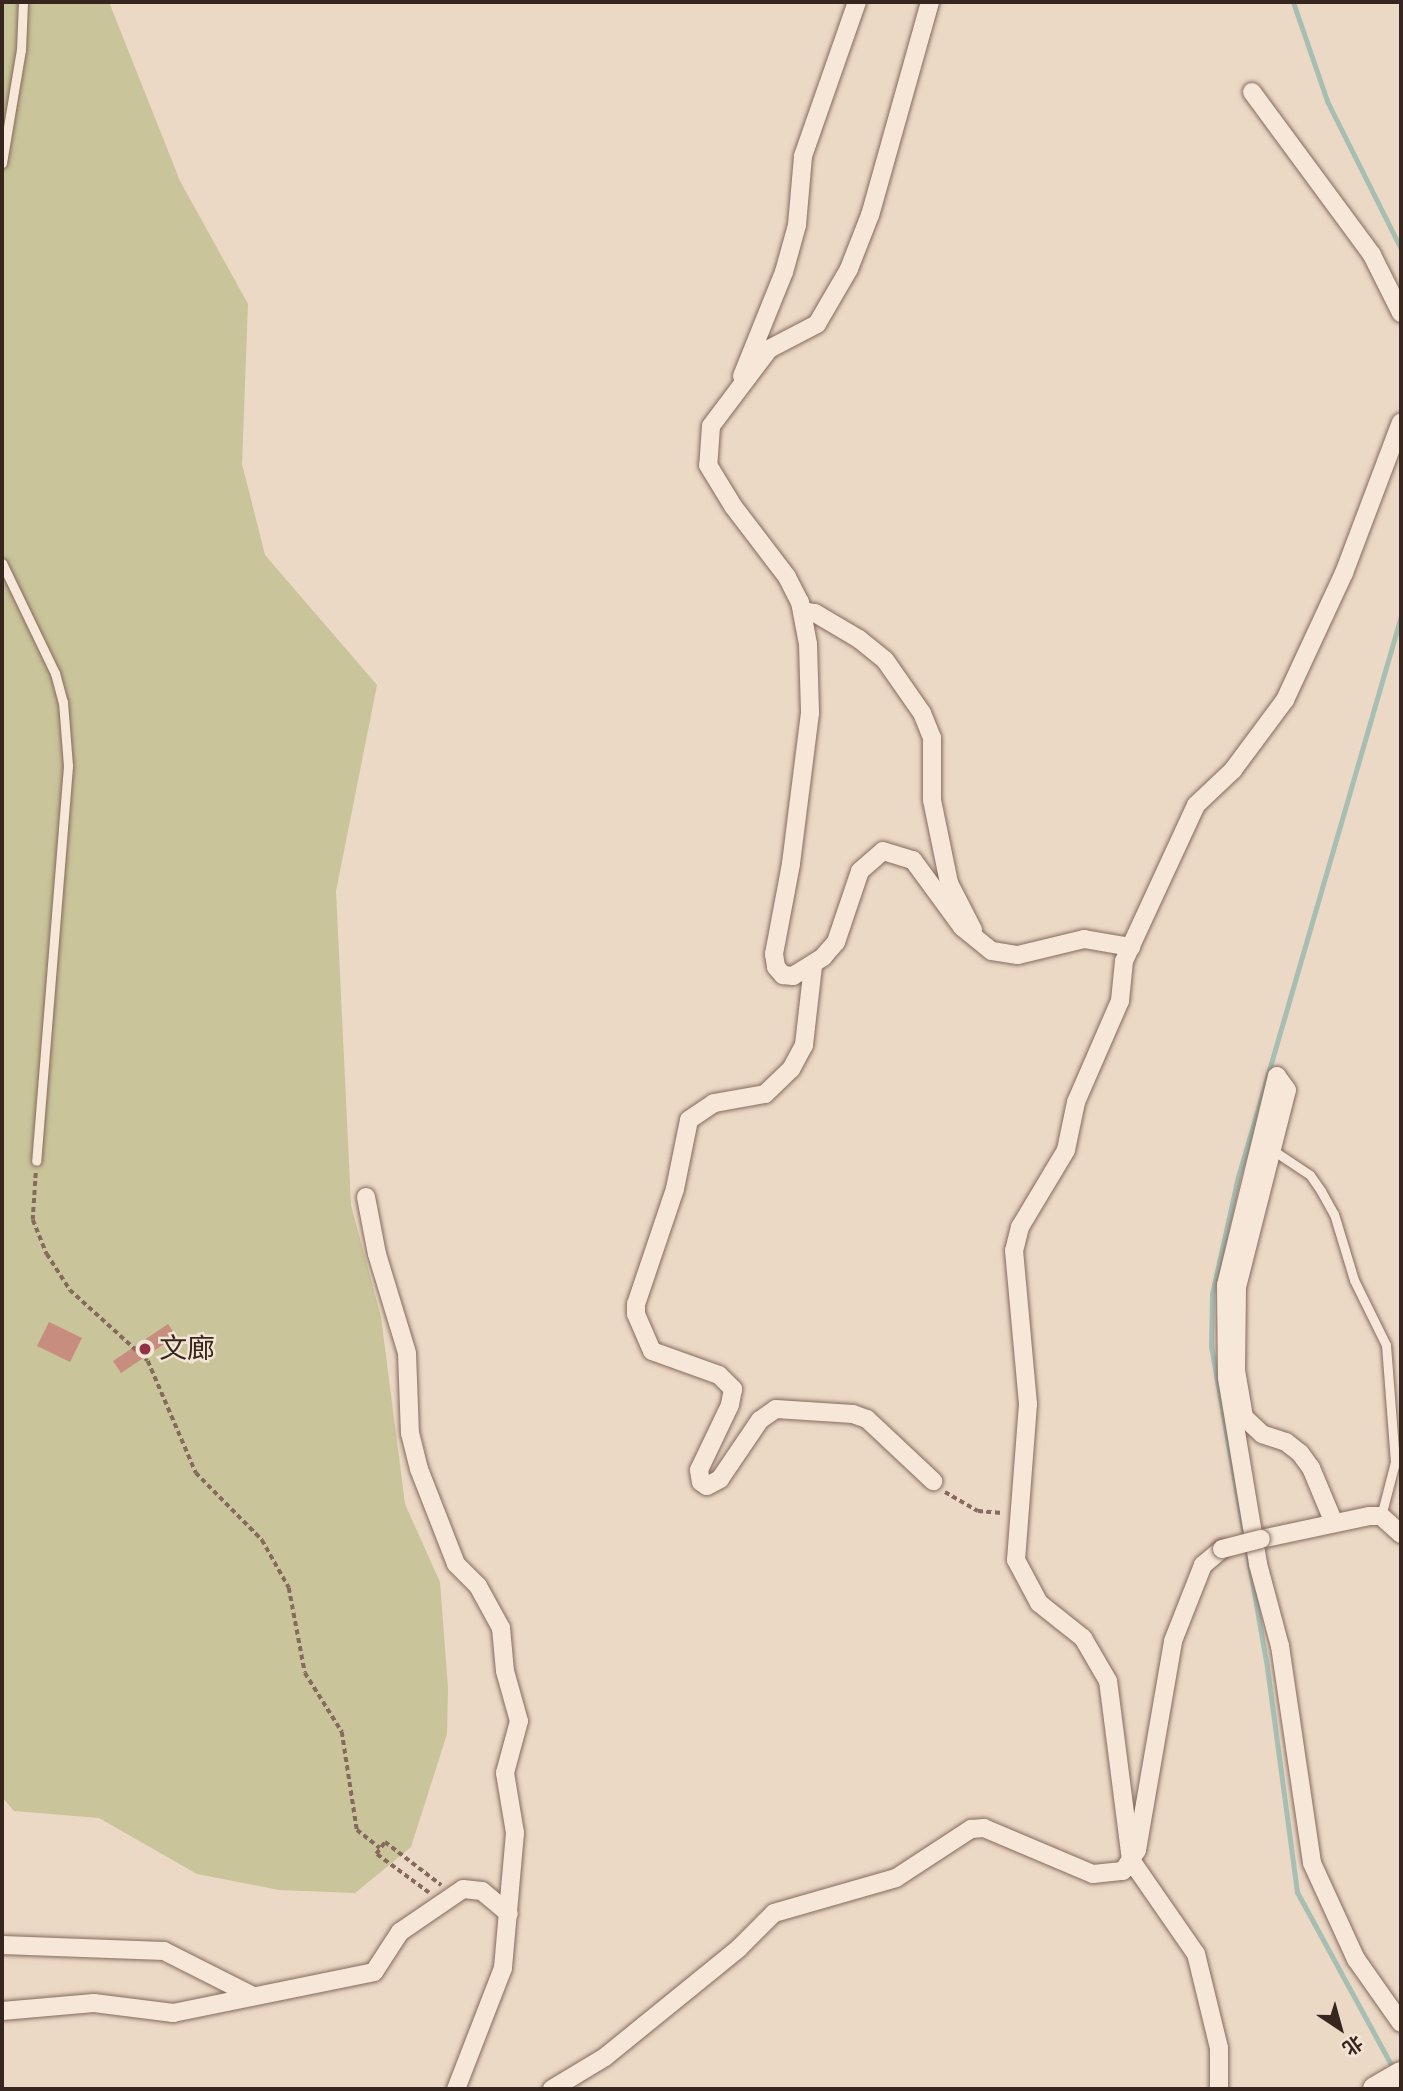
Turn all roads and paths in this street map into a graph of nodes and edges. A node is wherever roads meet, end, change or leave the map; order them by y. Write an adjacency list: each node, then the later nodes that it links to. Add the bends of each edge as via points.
1 (23, 2): 5 (lane, via 21,50)
2 (857, 2): 7 (street, via 803,156 797,225 785,272)
3 (930, 2): 7 (street, via 870,215 849,269 817,324 769,349)
4 (1252, 92): 6 (street, via 1372,255)
5 (2, 163)
6 (1401, 313)
7 (728, 408): 10 (street, via 710,426 708,465 787,577)
8 (1401, 422): 12 (street, via 1344,573 1285,700 1233,770 1196,805)
9 (2, 563): 15 (lane, via 55,673 63,702 68,766)
10 (802, 611): 11 (street, via 815,613 885,660 922,713 932,738 932,800 950,883 972,922); 13 (street, via 812,679 810,713 791,864 774,954 783,975 793,976)
11 (975, 940): 12 (street, via 992,951 1018,955 1066,940); 13 (street, via 920,866 898,853 883,851 860,870 836,942)
12 (1131, 947): 18 (street, via 1124,961 1119,1001 1076,1102 1066,1150 1020,1227 1014,1251 1027,1368)
13 (813, 966): 17 (street, via 804,1045 790,1069 765,1094 714,1103 689,1120 676,1189 636,1314 652,1350 719,1375 733,1389 699,1470 701,1482 707,1486 719,1479 760,1420 776,1409 867,1419)
14 (1271, 1149): 19 (lane, via 1310,1175 1321,1191 1334,1214 1354,1280 1386,1345 1395,1462); 20 (street, via 1237,1287 1236,1370 1244,1417 1262,1434 1300,1452); 30 (street, via 1287,1090 1277,1076 1226,1284 1227,1378 1258,1564 1280,1646 1312,1863 1356,1959)
15 (36, 1161): 22 (path, via 33,1220 47,1254 70,1290 148,1361 196,1473 262,1540 289,1588 305,1673 342,1732 357,1830)
16 (366, 1197): 26 (street, via 377,1254 407,1353 410,1433 419,1469 450,1551 478,1586 500,1628 505,1671 519,1721 505,1773 515,1833)
17 (933, 1481): 18 (path, via 978,1511)
18 (1021, 1513): 23 (street, via 1016,1560 1022,1578 1059,1623 1083,1638 1108,1681)
19 (1381, 1516): 20 (street); 21 (street)
20 (1334, 1522): 23 (street, bridge, via 1223,1549 1203,1565 1173,1641 1161,1690 1150,1780)
21 (1401, 1534)
22 (380, 1848): 24 (path, via 385,1842); 25 (path, via 376,1854)
23 (1131, 1860): 33 (street, via 1123,1871 1093,1874 984,1828 971,1829 896,1878 774,1913 614,2050); 34 (street, via 1196,1954 1219,2048)
24 (443, 1887)
25 (432, 1896)
26 (509, 1914): 28 (street, via 482,1891 463,1889 400,1932 374,1972); 32 (street, via 495,1994)
27 (2, 1945): 28 (street, via 164,1951)
28 (251, 1995): 29 (street, via 173,2013 94,2003)
29 (2, 2011)
30 (1401, 2023)
31 (1401, 2074): 35 (main road)
32 (456, 2089)
33 (552, 2089)
34 (1219, 2089)
35 (1375, 2089)

